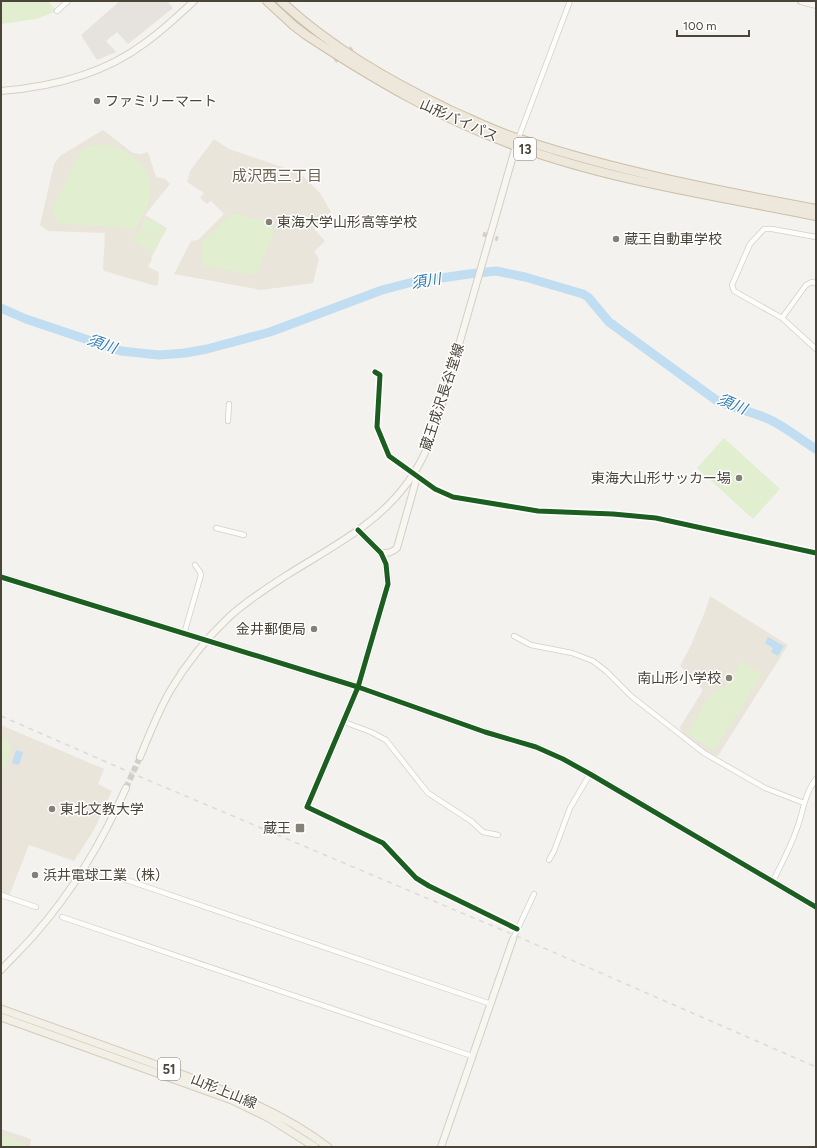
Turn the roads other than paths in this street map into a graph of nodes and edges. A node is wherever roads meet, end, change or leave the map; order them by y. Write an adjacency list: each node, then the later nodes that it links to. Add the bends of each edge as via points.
1 (68, 1): 8 (street)
2 (194, 1): 9 (street, via 168,25 124,57 96,70 56,83)
3 (267, 1): 10 (highway, 山形バイパス / 13, via 306,35 391,88 469,127)
4 (281, 1): 10 (highway, 山形バイパス / 13, via 326,38 393,81)
5 (570, 1): 10 (street)
6 (801, 1): 7 (street)
7 (816, 5)
8 (57, 11)
9 (1, 91)
10 (517, 142): 11 (highway, 山形バイパス / 13, via 696,185); 12 (highway, 山形バイパス / 13, via 586,168); 20 (street, 蔵王成沢長谷堂線, via 432,437)
11 (816, 209)
12 (816, 216)
13 (816, 237): 15 (street, via 764,229 750,244 732,285 734,291)
14 (816, 283): 15 (street, via 806,285)
15 (782, 318): 16 (street)
16 (816, 349)
17 (375, 372): 20 (street, via 380,375 378,433 389,456)
18 (229, 404): 19 (street)
19 (228, 421)
20 (415, 475): 22 (street, 蔵王成沢長谷堂線, via 389,505); 24 (street, via 397,548 393,552); 25 (street, via 435,489 466,500 545,512 656,518)
21 (216, 528): 23 (street)
22 (358, 530): 24 (street); 30 (street, 蔵王成沢長谷堂線, via 259,593 229,617)
23 (244, 535)
24 (381, 552): 31 (street, via 386,564 388,584)
25 (816, 553)
26 (195, 566): 28 (street, via 201,575)
27 (1, 577): 28 (street)
28 (184, 634): 30 (street)
29 (514, 636): 37 (street, via 531,645 572,653 593,661 631,696 704,753 765,788)
30 (206, 641): 31 (street); 33 (street, 蔵王成沢長谷堂線, via 171,691)
31 (358, 687): 32 (street); 34 (street, via 485,732 536,747)
32 (344, 722): 38 (street); 39 (street, via 386,740 428,793 484,832)
33 (140, 757)
34 (590, 774): 40 (street, via 570,808); 42 (street)
35 (816, 780): 37 (street)
36 (126, 788): 50 (street, via 106,830 71,887 35,934)
37 (804, 803): 42 (street, via 797,830)
38 (308, 807): 48 (street, via 383,843 416,878 429,886)
39 (498, 835)
40 (549, 860)
41 (94, 869): 51 (street)
42 (773, 881): 46 (street)
43 (1, 894): 45 (street)
44 (534, 894): 48 (street)
45 (36, 907)
46 (816, 907)
47 (62, 916): 54 (street)
48 (517, 929): 49 (street)
49 (512, 939): 51 (street)
50 (1, 970)
51 (491, 1004): 54 (street)
52 (1, 1009): 56 (main road, 山形上山線 / 51, via 237,1095 277,1114)
53 (1, 1017): 55 (main road, 山形上山線 / 51, via 232,1100 269,1118)
54 (472, 1056): 57 (street)
55 (316, 1147)
56 (328, 1147)
57 (441, 1147)

